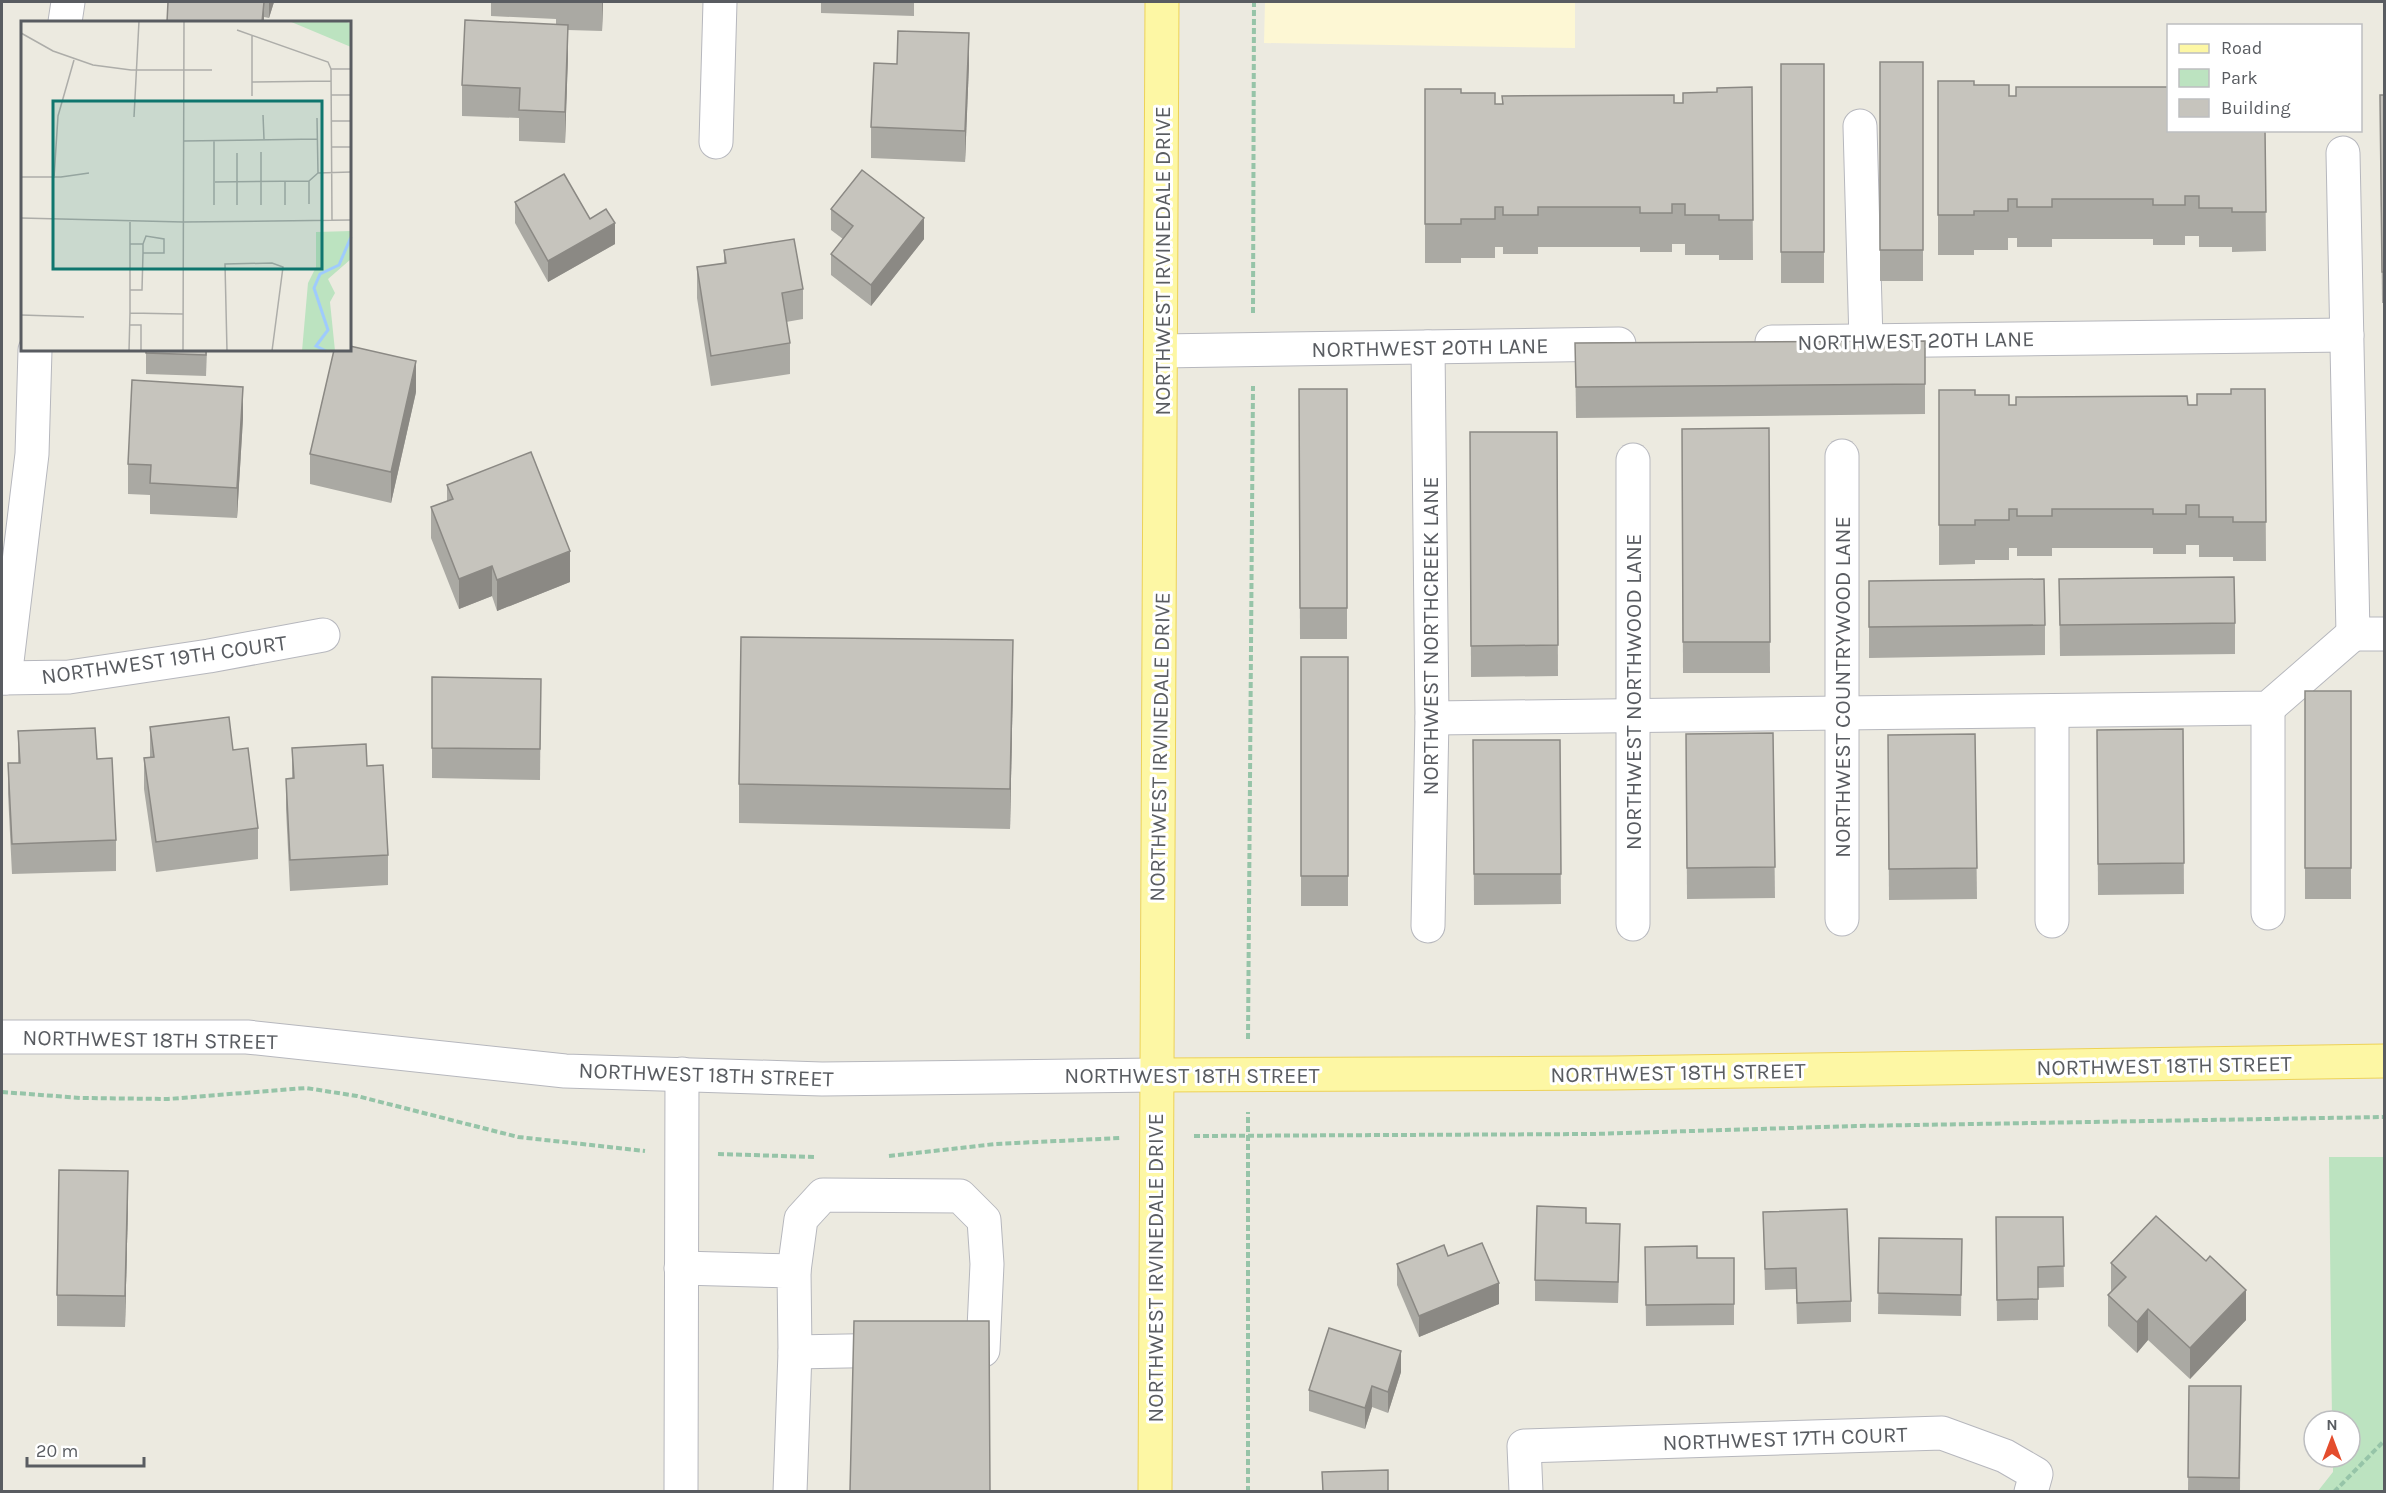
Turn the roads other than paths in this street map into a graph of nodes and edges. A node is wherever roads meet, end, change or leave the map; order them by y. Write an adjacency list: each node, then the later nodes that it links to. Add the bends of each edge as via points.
1 (68, 2): 4 (street)
2 (720, 2): 6 (street)
3 (1162, 2): 14 (main road, NORTHWEST IRVINEDALE DRIVE)
4 (65, 21)
5 (1860, 126): 9 (street)
6 (716, 142)
7 (2343, 153): 8 (street)
8 (2346, 335): 9 (street, NORTHWEST 20TH LANE); 17 (street)
9 (1866, 341): 10 (street, NORTHWEST 20TH LANE)
10 (1748, 342)
11 (1653, 344): 12 (street, NORTHWEST 20TH LANE)
12 (1428, 347): 14 (street, NORTHWEST 20TH LANE); 24 (street, NORTHWEST NORTHCREEK LANE)
13 (35, 351): 19 (street, via 32,454)
14 (1161, 351): 33 (main road, NORTHWEST IRVINEDALE DRIVE)
15 (1842, 456): 22 (street, NORTHWEST COUNTRYWOOD LANE)
16 (1633, 460): 23 (street, NORTHWEST NORTHWOOD LANE)
17 (2369, 634): 20 (street)
18 (323, 635): 19 (street, NORTHWEST 19TH COURT, via 69,677)
19 (3, 678)
20 (2268, 708): 21 (street); 25 (street)
21 (2052, 711): 22 (street); 27 (street)
22 (1842, 713): 23 (street); 26 (street, NORTHWEST COUNTRYWOOD LANE)
23 (1633, 716): 24 (street); 28 (street, NORTHWEST NORTHWOOD LANE)
24 (1432, 718): 29 (street, NORTHWEST NORTHCREEK LANE)
25 (2268, 914)
26 (1842, 919)
27 (2052, 921)
28 (1633, 924)
29 (1428, 926)
30 (2, 1037): 32 (street, NORTHWEST 18TH STREET, via 247,1037 566,1071)
31 (2385, 1061): 33 (main road, NORTHWEST 18TH STREET, via 1601,1073)
32 (682, 1074): 33 (street, NORTHWEST 18TH STREET, via 822,1078); 34 (street)
33 (1156, 1075): 40 (main road, NORTHWEST IRVINEDALE DRIVE)
34 (681, 1268): 35 (street); 38 (street)
35 (794, 1271): 36 (street); 36 (street, via 801,1219 823,1195 960,1196 984,1220 987,1264 983,1350)
36 (795, 1352): 39 (street)
37 (2033, 1483): 41 (street, NORTHWEST 17TH COURT, via 2005,1455 1942,1433 1524,1446)
38 (681, 1491)
39 (790, 1491)
40 (1155, 1491)
41 (1526, 1491)

